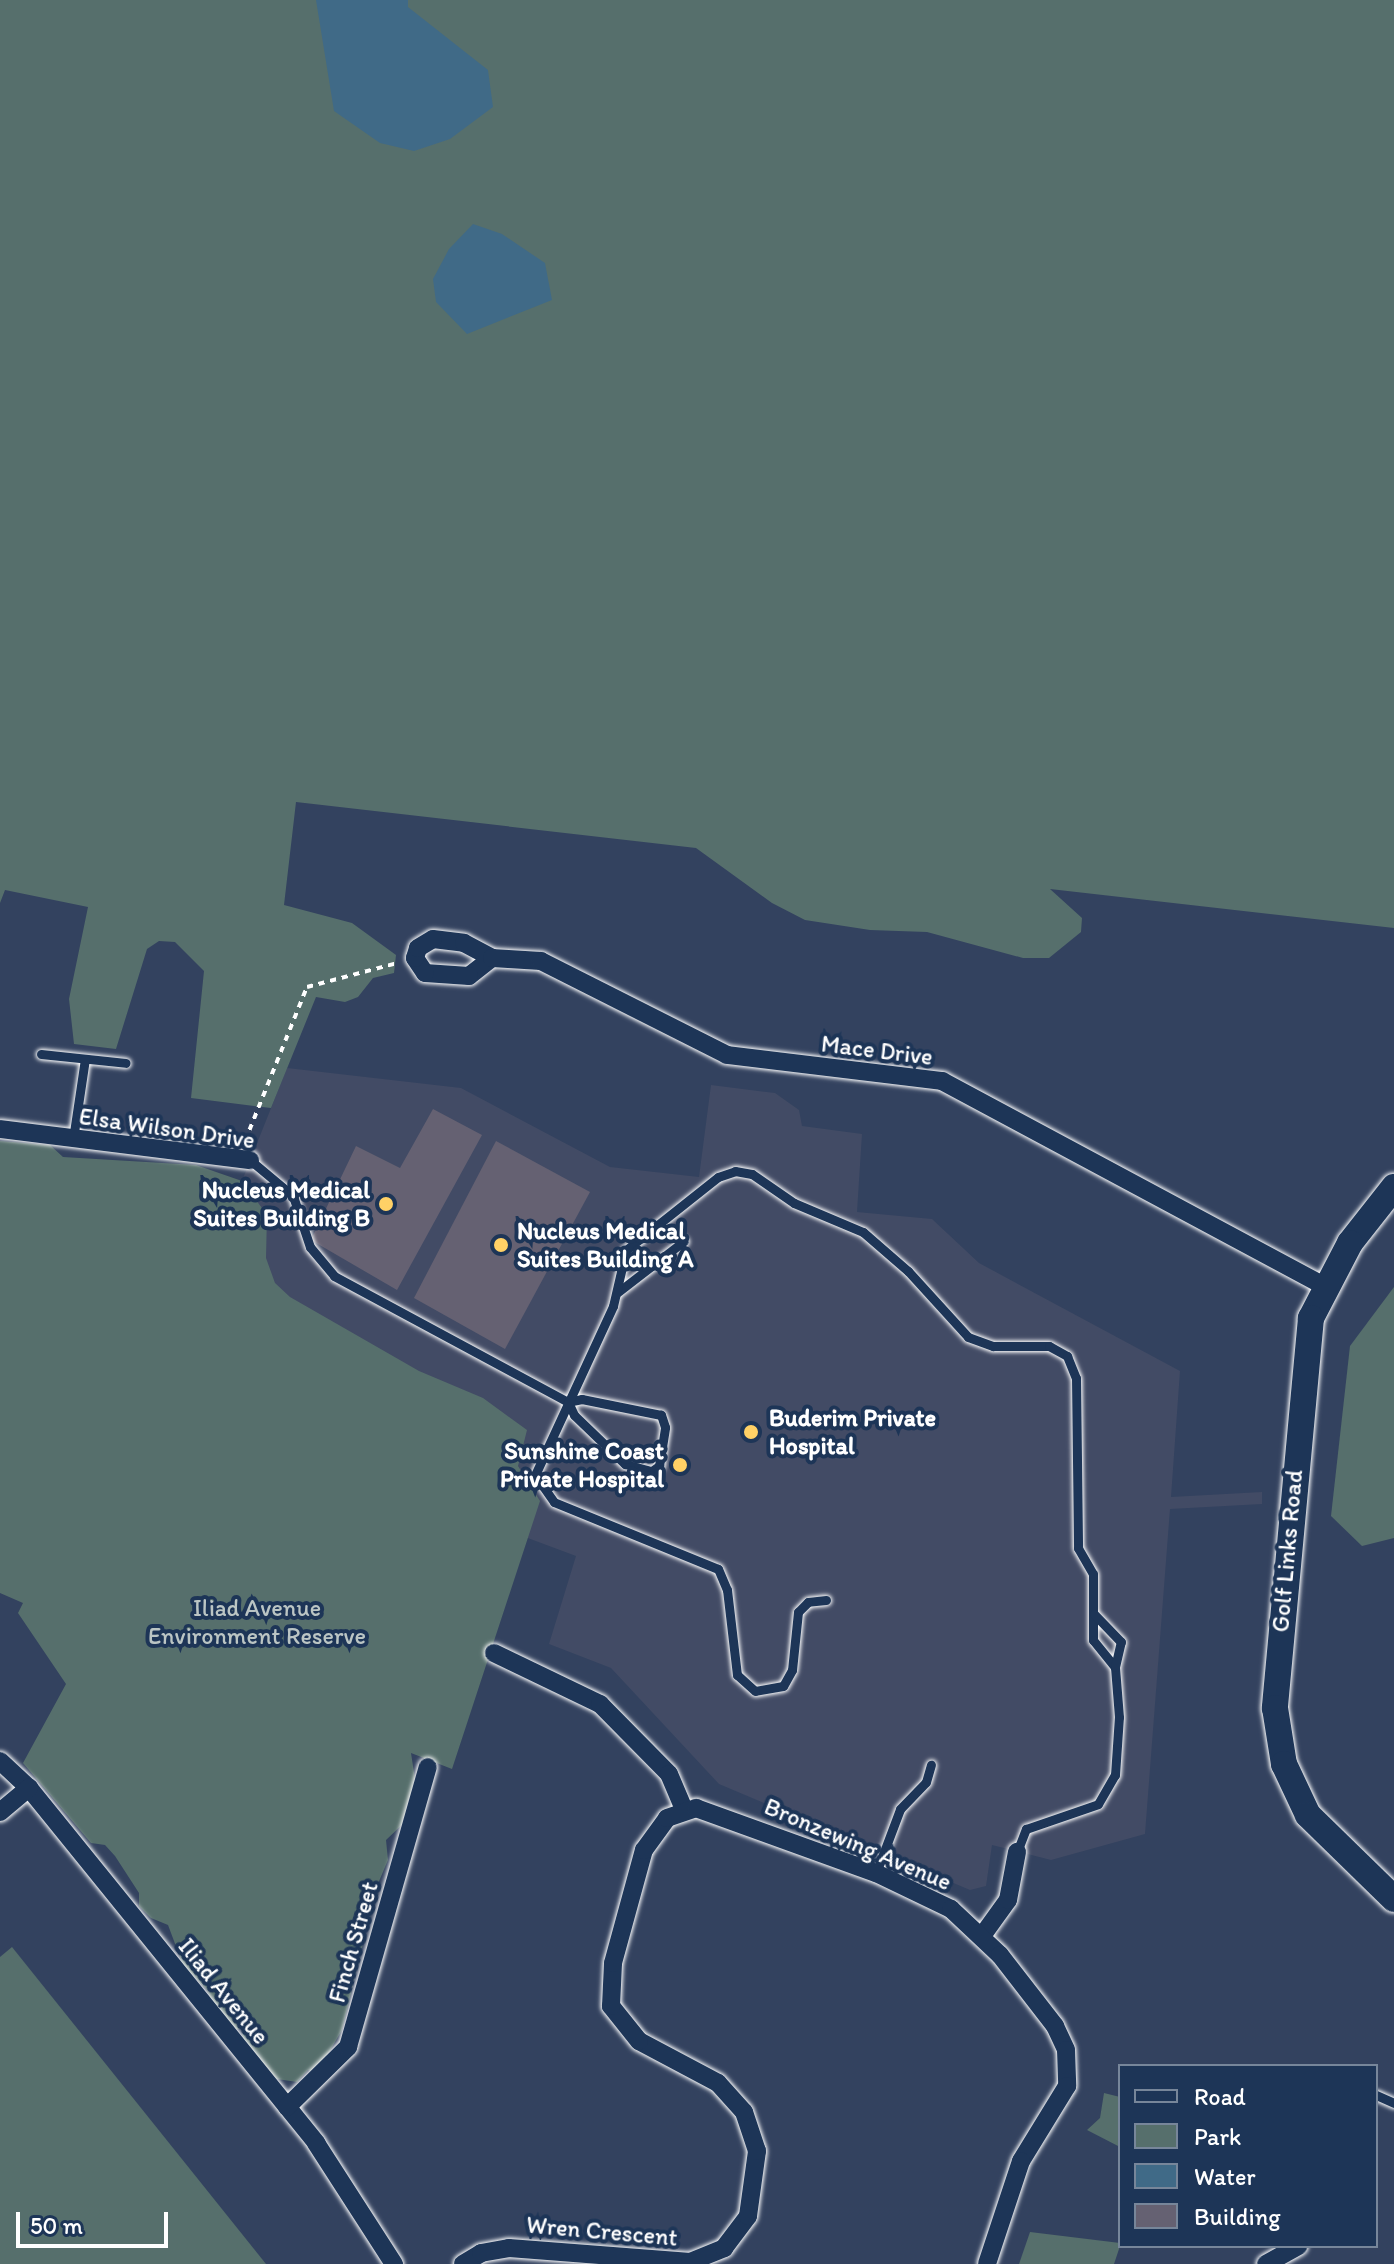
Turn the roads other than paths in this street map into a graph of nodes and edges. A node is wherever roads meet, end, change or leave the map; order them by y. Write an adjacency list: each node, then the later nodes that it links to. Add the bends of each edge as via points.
1 (492, 958): 1 (street, Mace Drive, via 464,943 433,939 418,948 415,958 425,973 461,978); 10 (street, Mace Drive, via 541,961 727,1055 942,1081)
2 (41, 1054): 3 (lane)
3 (85, 1059): 4 (lane); 6 (lane)
4 (126, 1063)
5 (0, 1129): 6 (street, Elsa Wilson Drive)
6 (73, 1139): 7 (street, Elsa Wilson Drive)
7 (244, 1159): 12 (lane, Elsa Wilson Drive, via 293,1196 310,1247 334,1276)
8 (1394, 1187): 10 (main road, Golf Links Road)
9 (684, 1241): 11 (lane)
10 (1324, 1286): 25 (main road, Golf Links Road, via 1311,1318 1303,1367 1275,1708 1284,1764 1308,1815)
11 (618, 1292): 12 (lane); 14 (lane, via 623,1259 632,1243 718,1177 742,1170 794,1203 874,1240 968,1337 993,1346 1062,1350 1076,1378 1078,1541 1093,1574)
12 (568, 1402): 12 (lane, Elsa Wilson Drive, via 582,1399 661,1415 665,1427 659,1466 652,1471 625,1464 574,1415); 13 (lane, via 536,1469 537,1483 561,1505 718,1569 727,1590 735,1667 747,1687 763,1692 783,1686 792,1670 798,1612 808,1602)
13 (826, 1600)
14 (1094, 1614): 16 (lane, via 1093,1640); 16 (lane, via 1120,1638)
15 (494, 1653): 21 (street, via 600,1704 669,1774)
16 (1115, 1667): 23 (lane, via 1118,1757 1107,1794 1092,1808 1026,1829)
17 (0, 1761): 20 (street, Iliad Avenue)
18 (931, 1765): 24 (lane, via 926,1782 900,1809)
19 (428, 1767): 27 (street, Finch Street, via 348,2047)
20 (29, 1788): 22 (street); 27 (street, Iliad Avenue)
21 (684, 1809): 24 (street, Bronzewing Avenue, via 718,1812); 30 (street, Wren Crescent, via 660,1826 640,1858 613,1963 611,2006 639,2041 718,2083 744,2112 757,2151 748,2216 724,2248 690,2262 509,2248 481,2253)
22 (0, 1812)
23 (1017, 1852): 26 (street, via 1008,1900)
24 (876, 1873): 26 (street, Bronzewing Avenue, via 951,1909)
25 (1394, 1899)
26 (982, 1936): 31 (street, Bronzewing Avenue, via 1055,2026 1066,2050 1068,2075 1063,2096 1021,2161)
27 (287, 2107): 29 (street, Iliad Avenue, via 329,2161)
28 (1294, 2248): 32 (street)
29 (394, 2264)
30 (463, 2264)
31 (987, 2264)
32 (1266, 2264)

